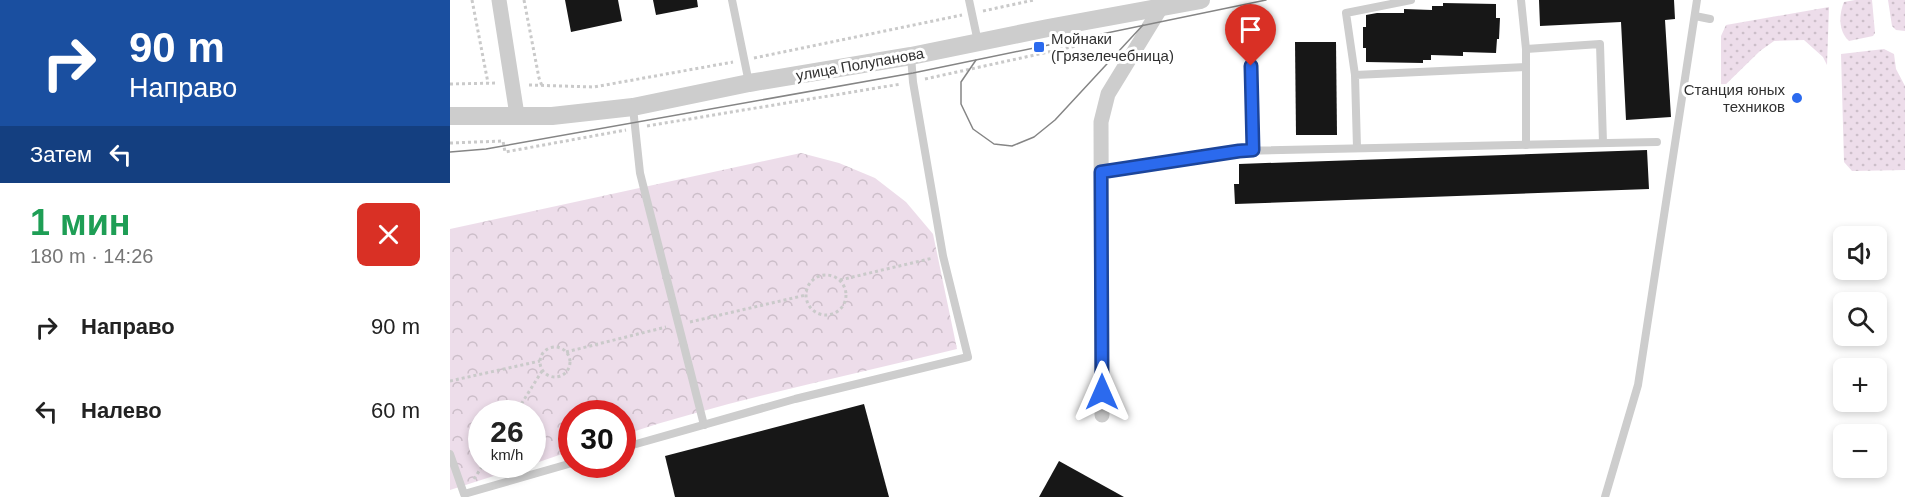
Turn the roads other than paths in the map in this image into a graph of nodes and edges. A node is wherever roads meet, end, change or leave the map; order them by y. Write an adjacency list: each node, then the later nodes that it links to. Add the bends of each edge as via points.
1 (499, 0): 19 (street)
2 (732, 0): 17 (lane)
3 (969, 0): 11 (lane)
4 (1411, 0): 16 (lane, via 1346,13)
5 (1521, 0): 13 (lane)
6 (1697, 0): 9 (lane)
7 (1195, 1): 8 (street, улица Полупанова)
8 (1160, 9): 11 (street, улица Полупанова); 26 (street, via 1108,94 1101,122)
9 (1695, 16): 10 (lane); 32 (lane, via 1638,385)
10 (1710, 19)
11 (978, 42): 14 (street, улица Полупанова)
12 (1250, 45): 25 (lane)
13 (1526, 49): 15 (lane); 22 (lane, via 1600,44)
14 (910, 56): 17 (street, улица Полупанова); 28 (lane, via 943,256 968,357)
15 (1526, 67): 16 (lane); 23 (lane)
16 (1355, 75): 24 (lane)
17 (749, 83): 18 (street, улица Полупанова)
18 (633, 107): 19 (street, улица Полупанова, via 552,116); 28 (lane, via 640,173)
19 (517, 115): 20 (street, улица Полупанова)
20 (450, 116)
21 (1657, 142): 22 (lane)
22 (1603, 143): 23 (lane)
23 (1526, 145): 24 (lane)
24 (1357, 148): 25 (lane)
25 (1253, 150): 26 (lane)
26 (1101, 172): 27 (street)
27 (1102, 415)
28 (704, 425): 29 (lane)
29 (636, 444)
30 (450, 454): 31 (lane, via 464,494)
31 (558, 467)
32 (1605, 497)

